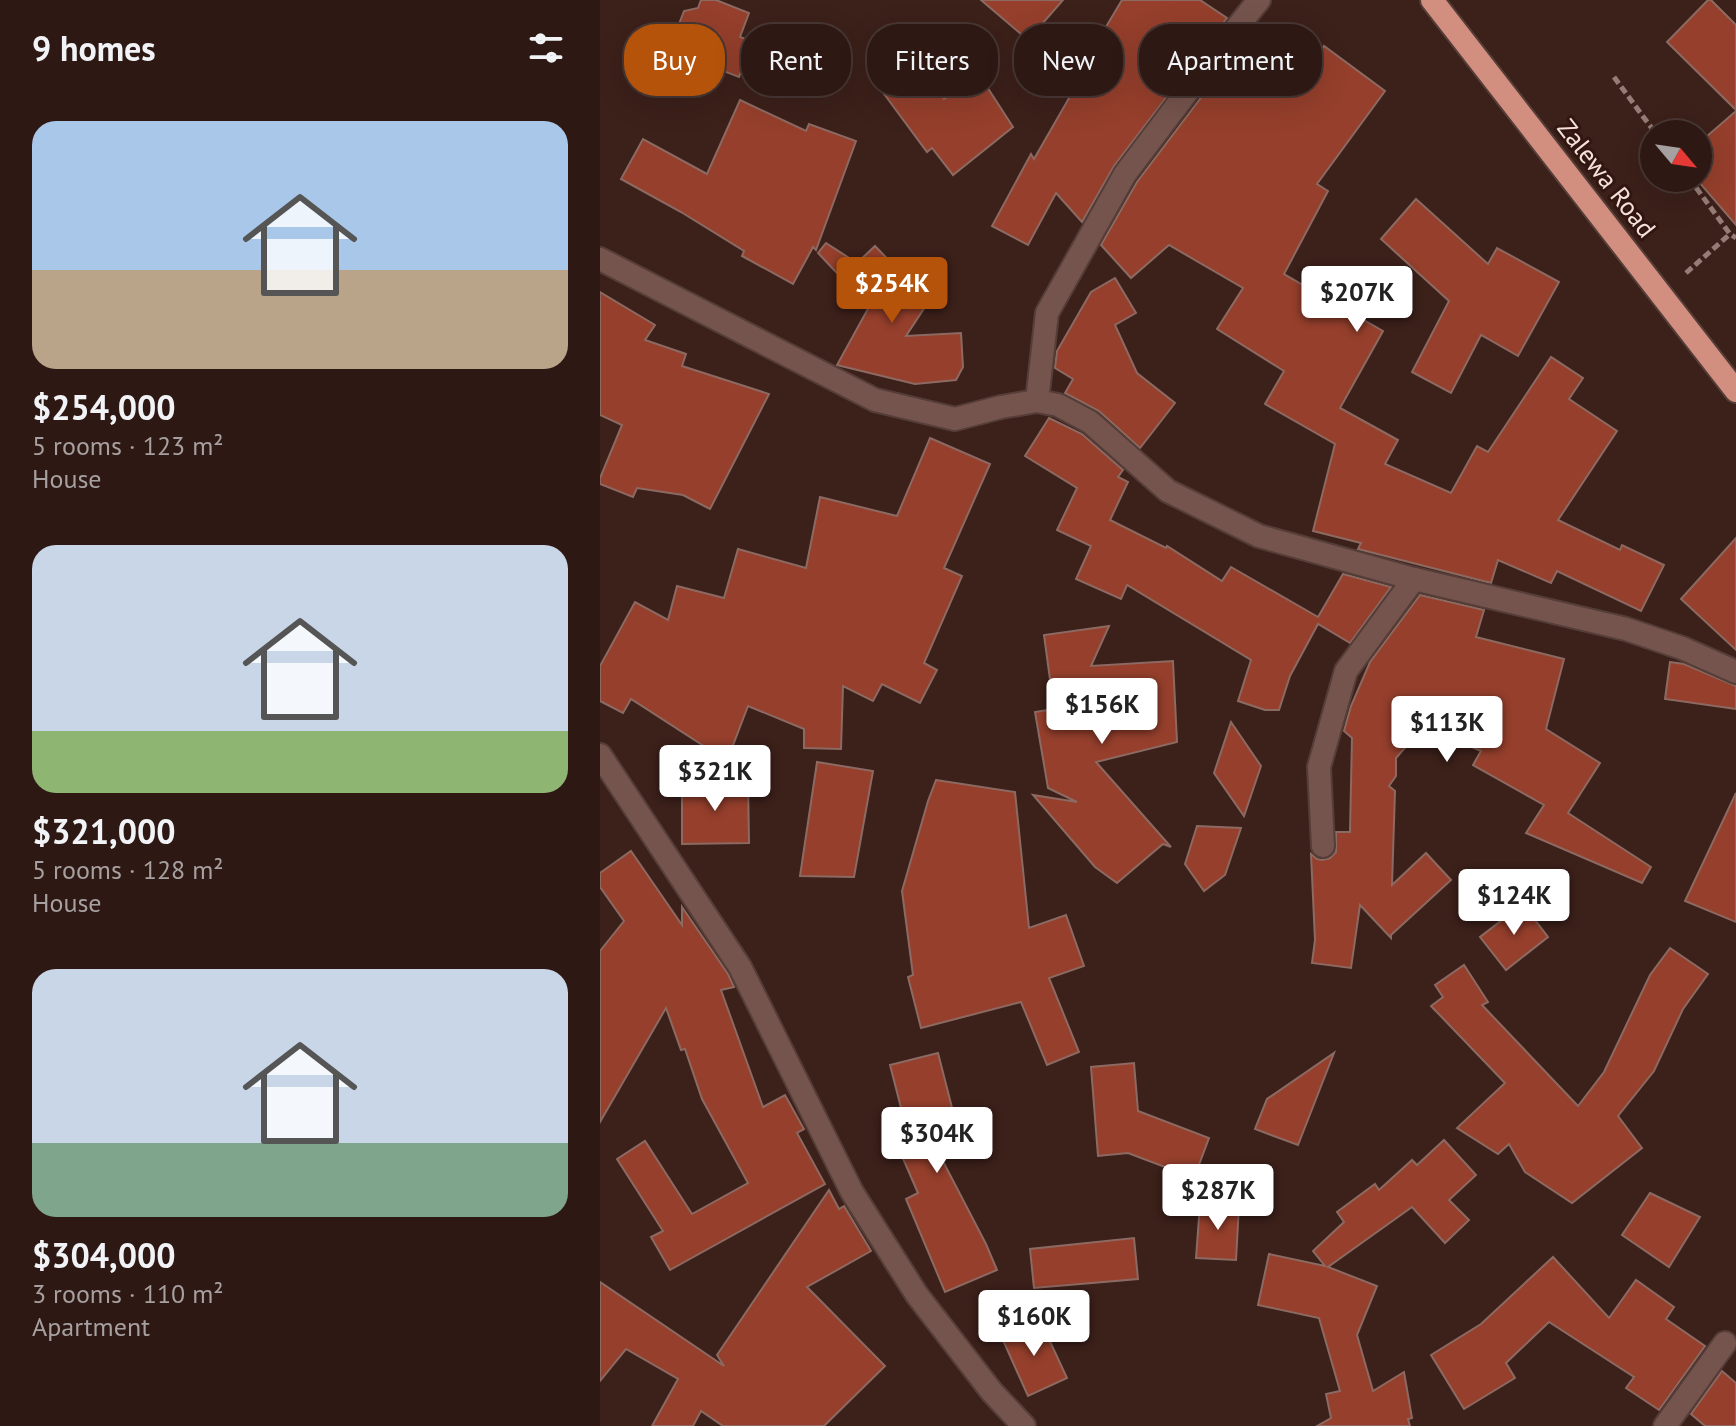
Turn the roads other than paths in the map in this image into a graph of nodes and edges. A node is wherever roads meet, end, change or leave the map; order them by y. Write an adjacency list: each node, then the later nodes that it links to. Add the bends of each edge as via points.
1 (1259, 0): 5 (street, via 1125,174 1047,313)
2 (1432, 0): 4 (highway, Zalewa Road)
3 (600, 259): 5 (street, via 875,400 955,419)
4 (1736, 391)
5 (1037, 401): 6 (street, via 1058,405 1090,422 1168,491 1259,536)
6 (1414, 579): 7 (street, via 1626,629); 9 (street, via 1346,671 1319,767)
7 (1736, 672)
8 (600, 755): 11 (street, via 740,967 852,1192 917,1295)
9 (1323, 846)
10 (1725, 1343): 12 (street)
11 (1024, 1426)
12 (1665, 1426)

